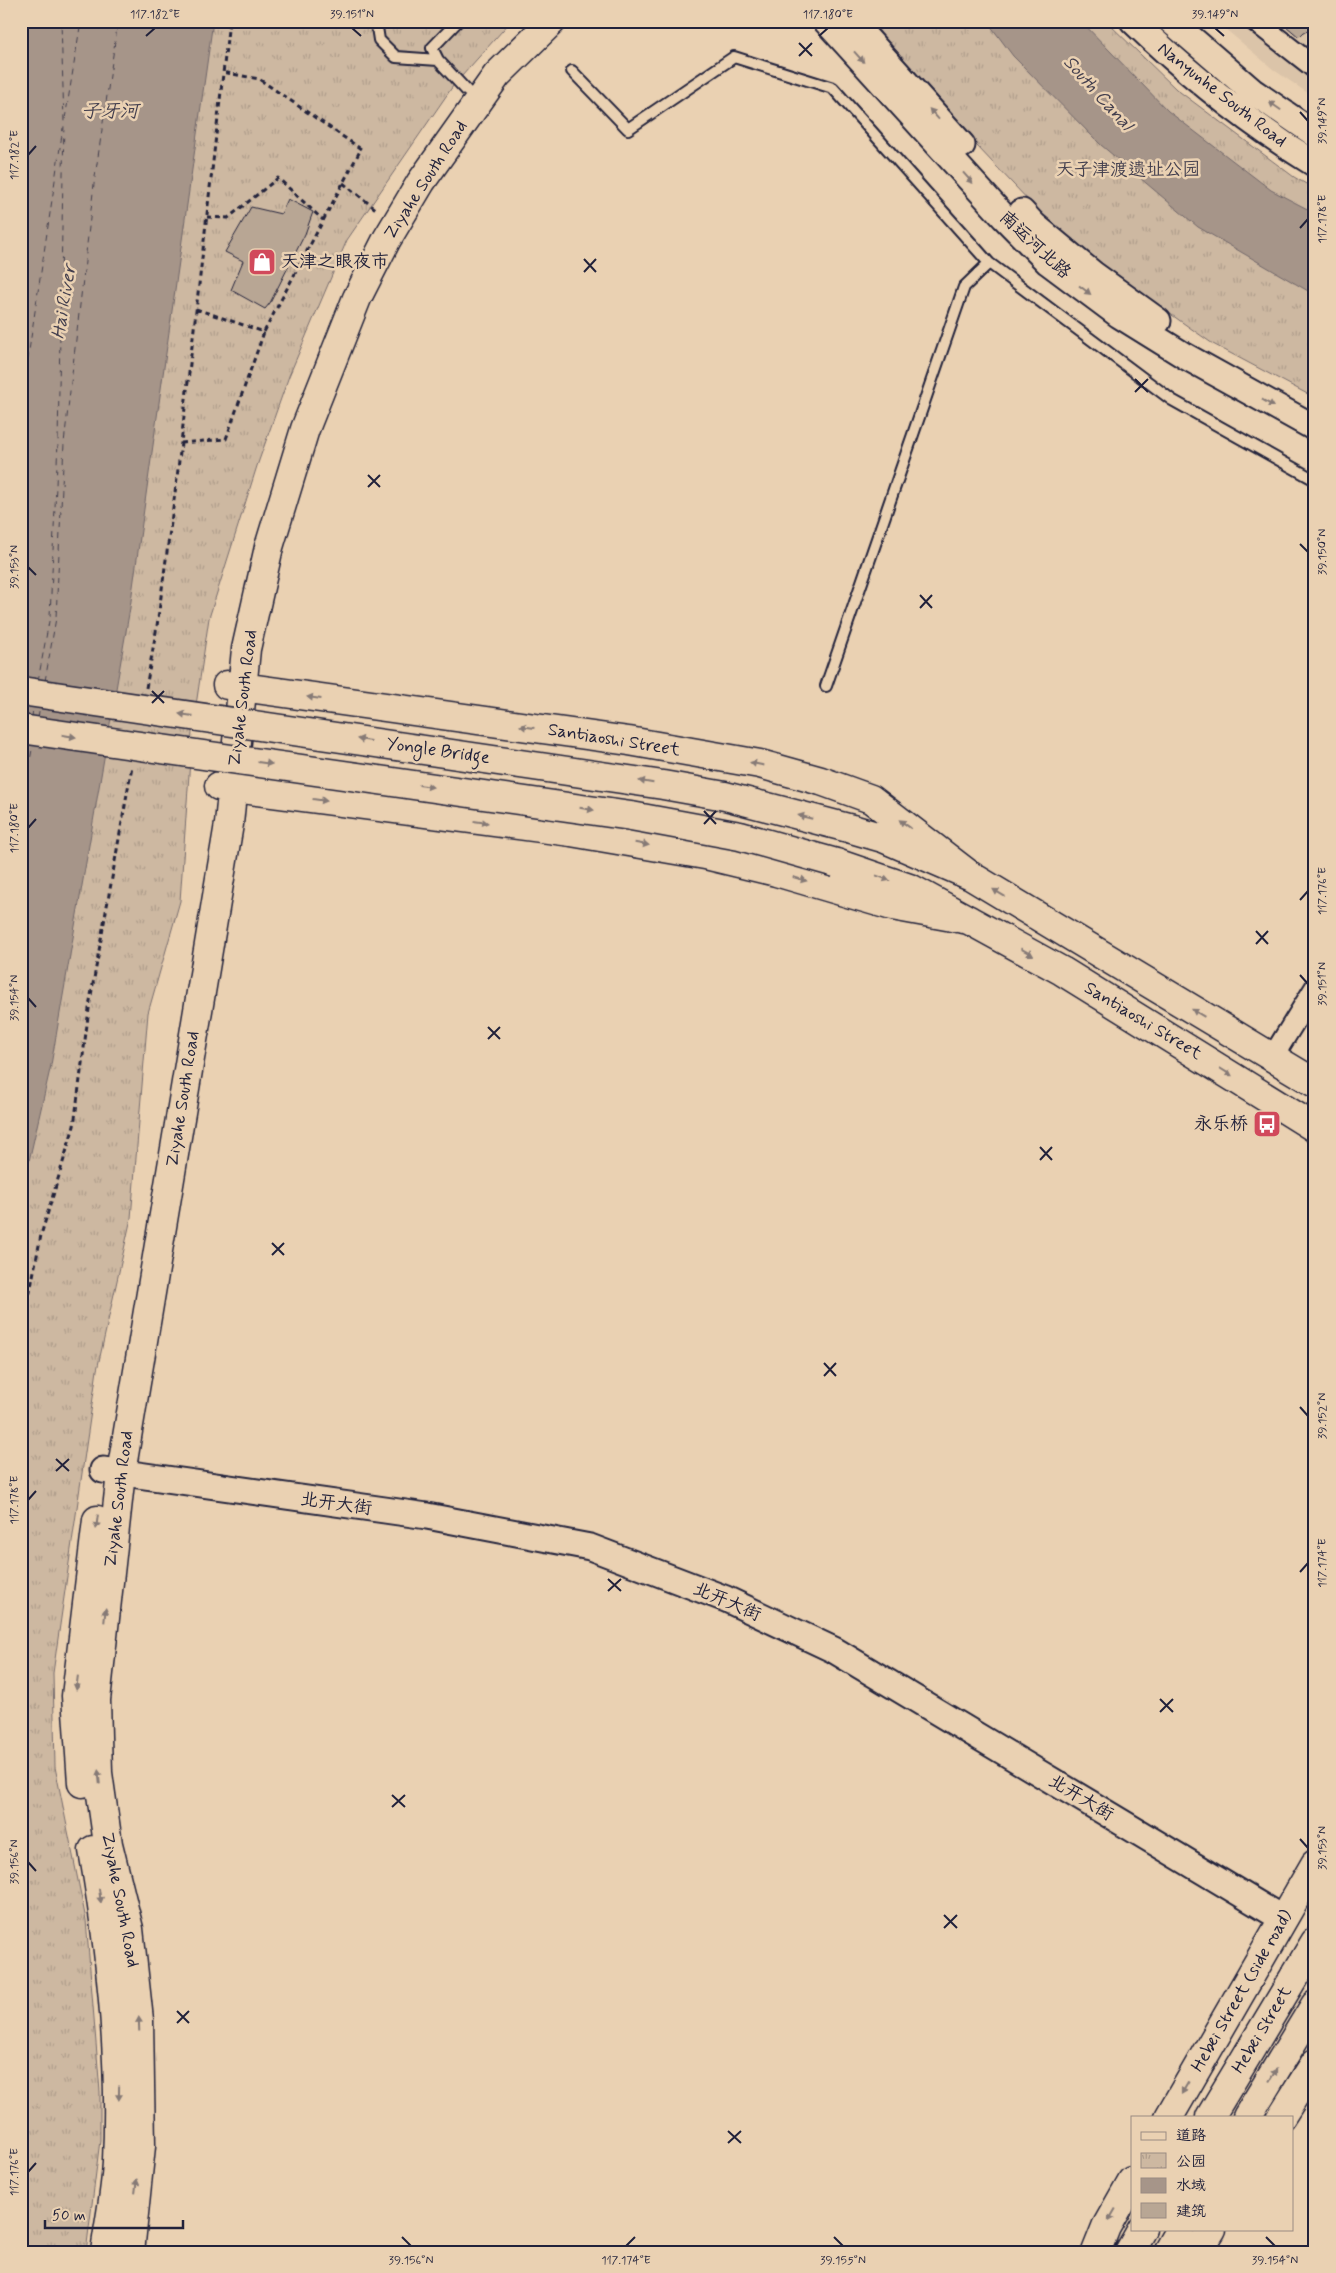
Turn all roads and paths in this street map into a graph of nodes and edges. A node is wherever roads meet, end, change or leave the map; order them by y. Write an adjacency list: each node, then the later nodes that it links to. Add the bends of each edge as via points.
1 (229, 21): 14 (path)
2 (376, 21): 11 (lane, via 378,40 396,57)
3 (458, 21): 11 (lane, via 432,48)
4 (527, 21): 15 (main road, Ziyahe South Road)
5 (552, 21): 29 (main road, Ziyahe South Road, via 497,75 421,182 357,298 305,429 269,547 246,649)
6 (826, 21): 26 (street, 南运河北路, one-way to 26, via 1048,262 1118,315)
7 (851, 21): 25 (street, 南运河北路, one-way to 7, via 1216,357 1150,316 1093,274 1036,226)
8 (1133, 21): 17 (street, Nanyunhe South Road, via 1245,115)
9 (1171, 21): 16 (street, Nanyunhe South Road, one-way to 9, via 1252,91)
10 (1255, 21): 12 (street)
11 (438, 60): 15 (lane)
12 (1315, 68)
13 (572, 71): 22 (lane, via 628,129 734,57 832,88)
14 (222, 72): 18 (path, via 259,79 361,149); 20 (path)
15 (467, 91): 19 (main road, Ziyahe South Road, via 437,128)
16 (1315, 134)
17 (1315, 164)
18 (342, 183): 19 (path); 21 (path)
19 (382, 214): 29 (main road, Ziyahe South Road, via 326,324 287,428 254,536 230,650)
20 (207, 217): 21 (path, via 228,218 278,178); 23 (path)
21 (323, 220): 24 (path)
22 (989, 262): 28 (lane, via 1172,400); 30 (lane, via 964,287)
23 (196, 308): 24 (path); 27 (path)
24 (264, 332): 27 (path, via 226,439)
25 (1315, 410)
26 (1315, 428)
27 (181, 443): 32 (path)
28 (1315, 480)
29 (234, 686): 35 (main road, Ziyahe South Road); 38 (main road, Santiaoshi Street, one-way to 29, via 871,799 760,764 629,741)
30 (826, 686)
31 (21, 691): 36 (main road, Yongle Bridge, one-way to 31, bridge, via 725,796 663,784)
32 (145, 693)
33 (21, 729): 37 (main road, Yongle Bridge, one-way to 37, bridge, via 631,816 740,836)
34 (133, 760): 44 (path, via 90,1000 74,1126 41,1235)
35 (226, 787): 39 (main road, Santiaoshi Street, one-way to 39, via 571,832 705,855 892,906); 45 (main road, Ziyahe South Road, via 208,833)
36 (852, 829): 38 (main road, Santiaoshi Street, via 883,838)
37 (836, 863): 39 (main road, Santiaoshi Street, one-way to 39, via 912,889)
38 (971, 876): 41 (main road, Santiaoshi Street, one-way to 38)
39 (969, 920): 43 (main road, Santiaoshi Street, one-way to 43, via 1062,971)
40 (1315, 988): 41 (street)
41 (1272, 1058): 42 (main road, Santiaoshi Street)
42 (1315, 1083)
43 (1315, 1128)
44 (21, 1338)
45 (112, 1472): 47 (street, 北开大街, via 427,1516 590,1547 726,1599 834,1650); 59 (main road, Ziyahe South Road, one-way to 59, via 76,1696 80,1772 113,1986 119,2078 117,2163); 60 (main road, Ziyahe South Road, one-way to 45, via 141,2146 139,2020 129,1929 107,1835 98,1773 96,1700)
46 (1315, 1864): 47 (main road, Hebei Street (side road))
47 (1283, 1919): 51 (main road, Hebei Street (side road), one-way to 51)
48 (1315, 1942): 52 (main road, Hebei Street)
49 (1315, 2005): 53 (main road, Hebei Street, one-way to 49)
50 (1315, 2063): 54 (main road)
51 (1170, 2116)
52 (1211, 2116)
53 (1248, 2116)
54 (1283, 2116)
55 (1131, 2183): 61 (main road, one-way to 61)
56 (1141, 2230): 62 (main road)
57 (1179, 2230): 63 (main road)
58 (1211, 2230): 64 (main road)
59 (105, 2252)
60 (130, 2252)
61 (1096, 2252)
62 (1129, 2252)
63 (1167, 2252)
64 (1198, 2252)

